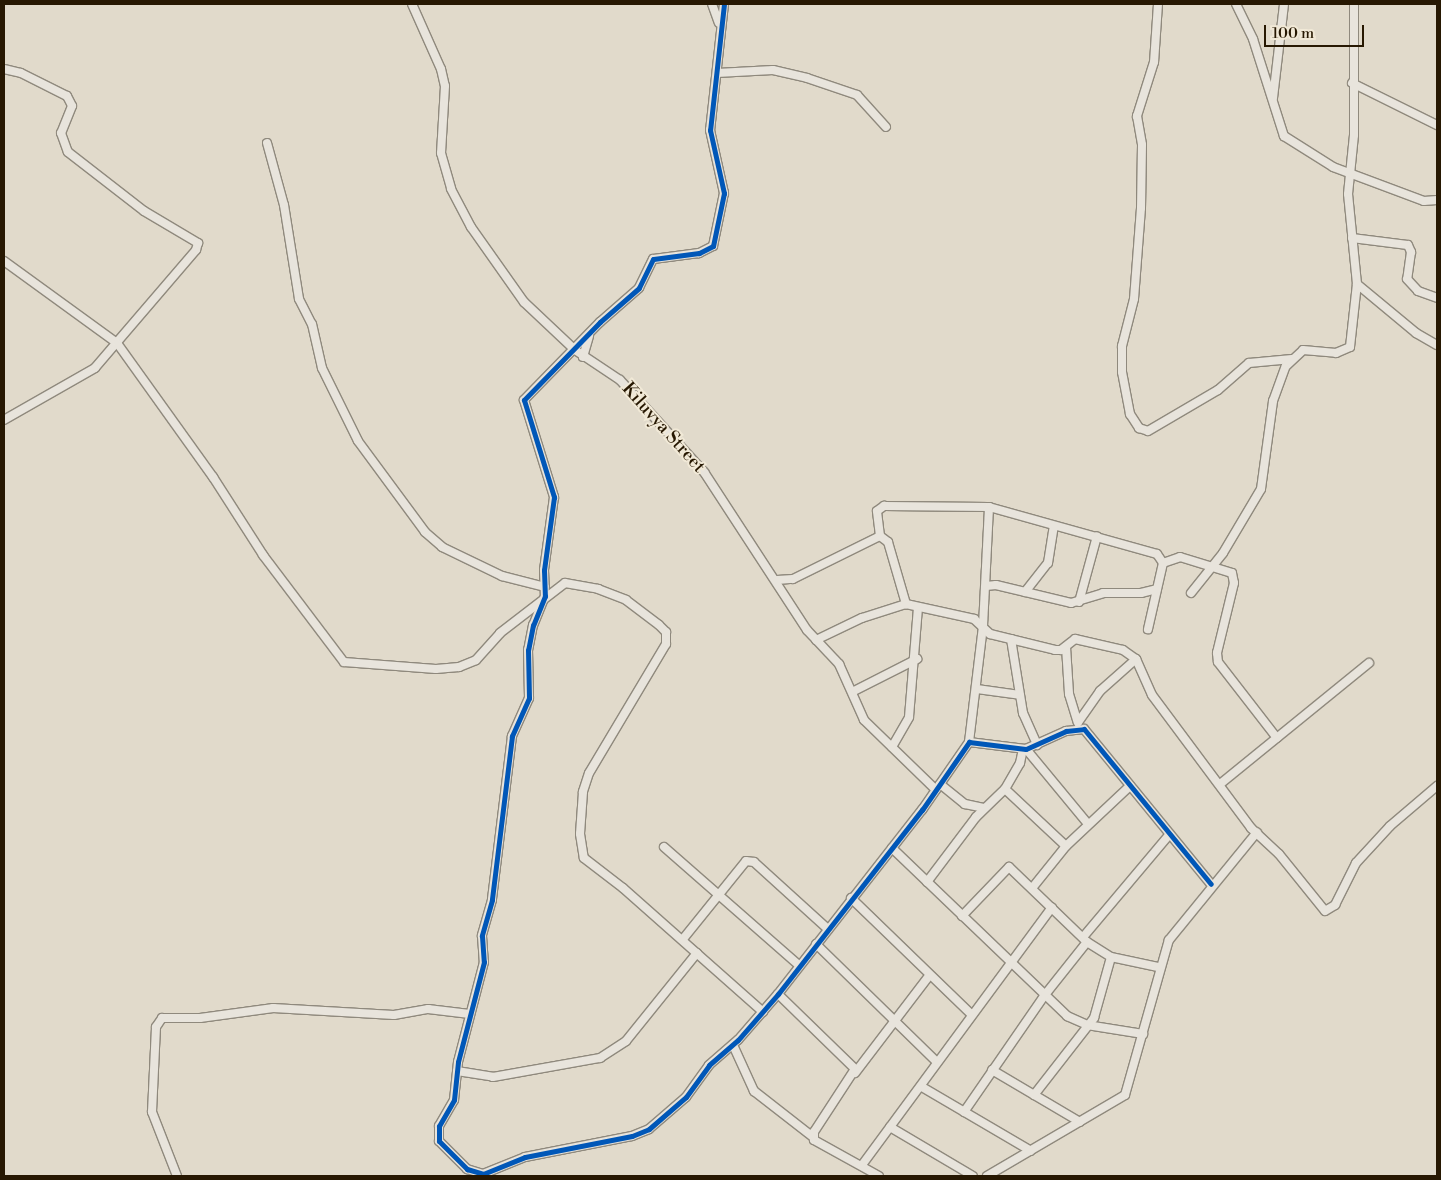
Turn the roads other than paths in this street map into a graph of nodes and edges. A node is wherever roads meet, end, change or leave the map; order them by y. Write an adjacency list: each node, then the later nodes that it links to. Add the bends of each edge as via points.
1 (412, 4): 25 (street, Kiluvya Street, via 441,69 444,86 440,153 462,214 524,302)
2 (712, 4): 8 (street)
3 (724, 4): 8 (street)
4 (1158, 4): 27 (street, via 1154,62 1137,116 1142,145 1141,208 1134,299 1122,346 1122,372 1130,414 1139,428 1148,431 1218,390 1249,363)
5 (1236, 4): 12 (street, via 1254,39)
6 (1284, 4): 12 (street)
7 (1354, 4): 11 (street)
8 (719, 23): 10 (street)
9 (4, 69): 23 (street, via 21,73 67,96 72,106 61,133 68,152 144,211 198,243 196,250)
10 (717, 73): 14 (street, via 773,70 807,78 857,95); 22 (street, via 710,130 724,193 713,246 699,253 652,259 639,288)
11 (1352, 83): 13 (street); 16 (street)
12 (1272, 100): 16 (street, via 1284,136 1294,146)
13 (1437, 125)
14 (886, 127)
15 (267, 143): 37 (street, via 284,205 299,299 312,324 322,368 358,441 425,532 442,547 502,576)
16 (1351, 175): 17 (street, via 1424,201); 18 (street)
17 (1437, 200)
18 (1352, 238): 20 (street); 21 (street, via 1408,245 1411,252 1407,279 1418,291)
19 (4, 261): 23 (street)
20 (1357, 284): 24 (street, via 1416,333); 27 (street, via 1350,347 1336,353 1303,350)
21 (1437, 298)
22 (589, 334): 25 (street); 26 (street)
23 (117, 343): 28 (street, via 95,368); 41 (street, via 208,469 263,556 344,662 436,669 459,667 476,660 500,633)
24 (1437, 345)
25 (575, 350): 26 (street, Kiluvya Street); 37 (street, via 524,400 554,497)
26 (583, 357): 35 (street, Kiluvya Street, via 620,380 677,441 730,506)
27 (1292, 359): 34 (street, via 1273,401 1261,489)
28 (4, 420)
29 (989, 507): 30 (street); 31 (street, via 884,506 877,512); 36 (street)
30 (1054, 526): 32 (street); 39 (street, via 1048,563)
31 (880, 536): 35 (street, via 792,579); 43 (street, via 888,542)
32 (1097, 536): 33 (street, via 1153,551); 42 (street)
33 (1163, 563): 34 (street, via 1180,557); 38 (street)
34 (1212, 566): 40 (street); 57 (street, via 1234,576 1218,662)
35 (777, 580): 48 (street, Kiluvya Street)
36 (986, 586): 39 (street); 45 (street)
37 (545, 587): 41 (street)
38 (1157, 589): 42 (street, via 1141,593 1103,593); 46 (street)
39 (1025, 592): 42 (street)
40 (1191, 593)
41 (545, 596): 82 (street, via 565,583 598,589 626,600 666,632 666,644 589,773 583,792 580,834 587,862); 94 (street, via 533,625 528,650 529,698 512,736 492,900 482,936 484,962)
42 (1078, 602)
43 (906, 604): 44 (street); 48 (street, via 862,618)
44 (918, 607): 45 (street, via 974,619); 50 (street)
45 (983, 626): 47 (street, via 990,634); 53 (street)
46 (1148, 629)
47 (1011, 639): 49 (street, via 1055,650); 55 (street)
48 (816, 640): 54 (street, Kiluvya Street, via 839,664)
49 (1066, 647): 51 (street, via 1071,639 1084,640 1124,650); 56 (street, via 1069,694)
50 (917, 659): 54 (street); 59 (street, via 909,717)
51 (1136, 659): 56 (street, via 1100,691); 62 (street, via 1152,695)
52 (1369, 663): 57 (street)
53 (977, 689): 55 (street); 58 (street)
54 (854, 691): 59 (street, Kiluvya Street, via 864,720)
55 (1020, 695): 60 (street)
56 (1078, 724): 60 (street); 63 (street)
57 (1277, 738): 62 (street)
58 (969, 742): 61 (street); 65 (street)
59 (892, 746): 65 (street, Kiluvya Street)
60 (1037, 746): 61 (street)
61 (1024, 749): 66 (street); 68 (street)
62 (1220, 784): 69 (street)
63 (1130, 786): 68 (street); 70 (street)
64 (1437, 786): 69 (street, via 1390,826 1356,863 1330,909 1319,907)
65 (938, 787): 67 (street, Kiluvya Street, via 964,804); 73 (street)
66 (1005, 789): 67 (street); 71 (street)
67 (984, 808): 74 (street)
68 (1088, 824): 71 (street)
69 (1257, 832): 75 (street)
70 (1169, 834): 75 (street); 83 (street)
71 (1066, 846): 76 (street)
72 (664, 847): 77 (street)
73 (892, 848): 74 (street); 78 (street)
74 (927, 882): 80 (street)
75 (1212, 884): 89 (street, via 1169,939)
76 (1033, 887): 79 (street); 80 (street, via 1022,875 1006,867)
77 (719, 893): 81 (street, via 746,861 754,862); 82 (street); 88 (street)
78 (851, 898): 81 (street); 90 (street)
79 (1052, 907): 83 (street); 87 (street)
80 (962, 916): 87 (street)
81 (828, 929): 84 (street)
82 (682, 939): 85 (street)
83 (1086, 939): 86 (street); 92 (street)
84 (816, 944): 88 (street); 96 (street)
85 (698, 952): 93 (street); 102 (street, via 626,1041 600,1058 493,1077)
86 (1111, 958): 89 (street); 97 (street, via 1094,1018)
87 (1009, 962): 92 (street); 95 (street)
88 (799, 965): 91 (street)
89 (1158, 967): 98 (street)
90 (929, 976): 95 (street); 96 (street)
91 (778, 994): 93 (street); 103 (street, via 852,1066)
92 (1044, 996): 97 (street, via 1067,1016); 101 (street)
93 (763, 1012): 99 (street)
94 (470, 1014): 102 (street); 112 (street, via 428,1009 394,1015 273,1008 200,1018 162,1018 156,1027 152,1112)
95 (971, 1014): 100 (street)
96 (892, 1021): 100 (street); 103 (street)
97 (1087, 1025): 98 (street); 105 (street)
98 (1143, 1034): 107 (street, via 1124,1095)
99 (733, 1045): 102 (street, via 722,1051 686,1097 649,1129 632,1136 525,1157 483,1174 467,1169 439,1141 437,1133 452,1106); 109 (street, via 754,1091)
100 (936, 1062): 104 (street)
101 (992, 1070): 105 (street); 106 (street)
102 (457, 1071)
103 (855, 1073): 109 (street)
104 (922, 1087): 106 (street); 108 (street)
105 (1034, 1095): 107 (street)
106 (964, 1112): 110 (street)
107 (1080, 1122): 110 (street)
108 (890, 1127): 111 (street); 114 (street)
109 (813, 1137): 111 (street, via 819,1144)
110 (1031, 1151): 115 (street)
111 (862, 1165): 113 (street)
112 (176, 1176)
113 (879, 1176)
114 (973, 1176)
115 (987, 1176)

